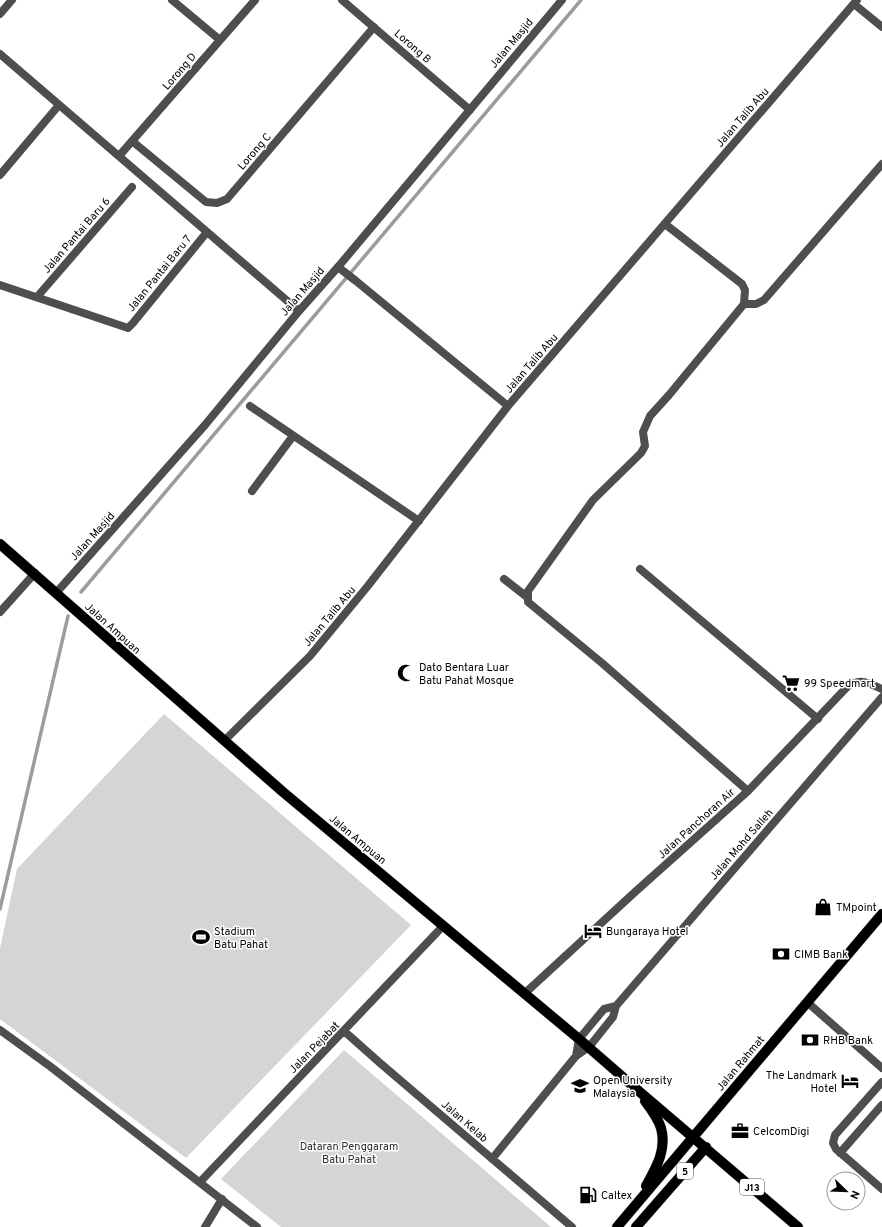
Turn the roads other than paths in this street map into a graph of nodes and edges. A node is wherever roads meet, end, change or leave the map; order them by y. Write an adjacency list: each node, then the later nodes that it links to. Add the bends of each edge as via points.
1 (12, 0): 7 (street)
2 (172, 0): 10 (street)
3 (255, 0): 10 (street, Lorong D)
4 (342, 0): 8 (street, Lorong B)
5 (562, 0): 13 (street, Jalan Masjid)
6 (856, 2): 9 (street); 19 (street, Jalan Talib Abu)
7 (0, 14)
8 (374, 27): 13 (street, Lorong B); 14 (street, Lorong C, via 227,199 217,203 206,202)
9 (882, 27)
10 (220, 40): 14 (street, Lorong D)
11 (0, 54): 12 (street)
12 (59, 105): 15 (street); 17 (street)
13 (470, 110): 21 (street, Jalan Masjid)
14 (132, 141): 15 (street, Lorong D)
15 (119, 156): 20 (street)
16 (882, 164): 24 (street, via 764,300 756,304)
17 (0, 174)
18 (132, 187): 23 (street, Jalan Pantai Baru 6)
19 (665, 224): 24 (street, via 742,284 745,290); 27 (street, Jalan Talib Abu)
20 (207, 232): 23 (street, Jalan Pantai Baru 7, via 128,328); 25 (street)
21 (338, 267): 25 (street, Jalan Masjid); 27 (street)
22 (0, 285): 23 (street)
23 (37, 297)
24 (744, 304): 36 (street, via 650,416 643,432 645,446 641,453 593,500 540,573)
25 (299, 311): 35 (street, Jalan Masjid, via 205,425)
26 (250, 406): 28 (street)
27 (508, 406): 30 (street, Jalan Talib Abu)
28 (293, 436): 29 (street); 30 (street)
29 (252, 491)
30 (419, 521): 41 (street, Jalan Talib Abu, via 310,656)
31 (0, 544): 33 (main road, Jalan Ampuan)
32 (640, 569): 40 (street)
33 (35, 573): 35 (main road, Jalan Ampuan); 37 (street)
34 (504, 579): 36 (street)
35 (56, 593): 41 (main road, Jalan Ampuan)
36 (527, 597): 42 (street, via 528,602)
37 (0, 612)
38 (882, 689): 40 (street, Jalan Panchoran Air, via 863,681 856,682 848,686)
39 (882, 697): 47 (street, Jalan Mohd Salleh)
40 (818, 718): 42 (street, Jalan Panchoran Air)
41 (224, 741): 44 (main road, Jalan Ampuan)
42 (748, 791): 45 (street, Jalan Panchoran Air)
43 (882, 914): 46 (main road, Jalan Rahmat)
44 (444, 926): 45 (main road, Jalan Ampuan); 49 (street, Jalan Pejabat)
45 (524, 994): 50 (main road, Jalan Ampuan)
46 (807, 1002): 53 (street); 57 (main road, Jalan Rahmat)
47 (616, 1006): 50 (street, via 604,1009); 51 (street, via 614,1017)
48 (0, 1030): 61 (street)
49 (344, 1031): 60 (street, Jalan Kelab); 61 (street, Jalan Pejabat)
50 (579, 1038): 51 (main road, Jalan Ampuan); 52 (street)
51 (589, 1047): 52 (street); 55 (main road, Jalan Ampuan)
52 (576, 1056): 60 (street)
53 (882, 1068)
54 (882, 1082): 59 (street, via 835,1135 833,1143)
55 (640, 1093): 57 (main road, Jalan Ampuan); 64 (main road, via 661,1128 663,1143 660,1161)
56 (882, 1105): 59 (street)
57 (693, 1137): 58 (main road, Jalan Ampuan / J13); 64 (main road, Jalan Rahmat / 5)
58 (706, 1147): 69 (main road, 5); 70 (main road, J13)
59 (840, 1153): 62 (street)
60 (492, 1160): 67 (street, Jalan Kelab)
61 (200, 1182): 63 (street)
62 (882, 1189)
63 (222, 1199): 65 (street); 66 (street)
64 (635, 1206): 68 (main road, Jalan Rahmat / 5)
65 (206, 1227)
66 (257, 1227)
67 (572, 1227)
68 (616, 1227)
69 (636, 1227)
70 (798, 1227)

